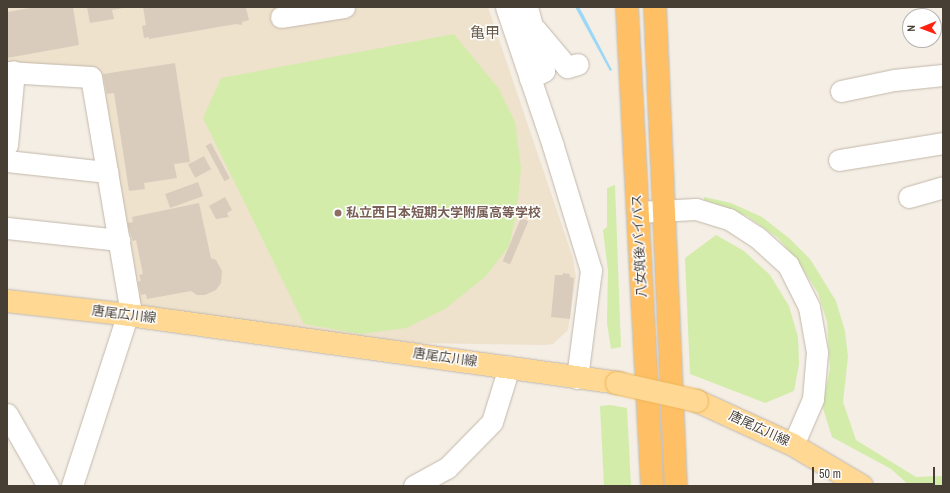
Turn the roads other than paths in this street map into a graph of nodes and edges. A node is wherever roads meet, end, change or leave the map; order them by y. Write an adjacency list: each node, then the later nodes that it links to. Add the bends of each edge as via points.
1 (344, 7): 6 (street)
2 (506, 7): 10 (street)
3 (627, 7): 20 (highway, 八女筑後バイパス)
4 (655, 7): 19 (highway, 八女筑後バイパス)
5 (529, 16): 7 (street, via 567,67); 10 (street, via 544,71)
6 (281, 17)
7 (578, 64)
8 (11, 72): 13 (street); 16 (street, via 91,77)
9 (943, 75): 11 (street, via 894,80)
10 (530, 78): 26 (street, via 584,241 591,270)
11 (841, 91)
12 (943, 143): 14 (street)
13 (7, 145)
14 (839, 160)
15 (7, 161): 16 (street)
16 (107, 172): 22 (street)
17 (943, 187): 18 (street)
18 (909, 197)
19 (664, 210): 20 (street); 28 (street, via 696,208 729,219 756,237 788,265 809,307 818,352 813,399); 33 (highway, 八女筑後バイパス)
20 (638, 212): 32 (highway, 八女筑後バイパス)
21 (7, 228): 22 (street)
22 (119, 240): 24 (street, via 130,307)
23 (7, 301): 24 (main road, 唐尾広川線)
24 (129, 315): 25 (main road, 唐尾広川線); 30 (street)
25 (509, 367): 26 (main road, 唐尾広川線); 31 (street, via 492,422 448,468)
26 (577, 378): 28 (main road, 唐尾広川線, bridge, via 617,383 697,400)
27 (7, 414): 29 (street)
28 (793, 445): 34 (main road, 唐尾広川線)
29 (48, 486)
30 (72, 486)
31 (414, 486)
32 (652, 486)
33 (676, 486)
34 (862, 486)

